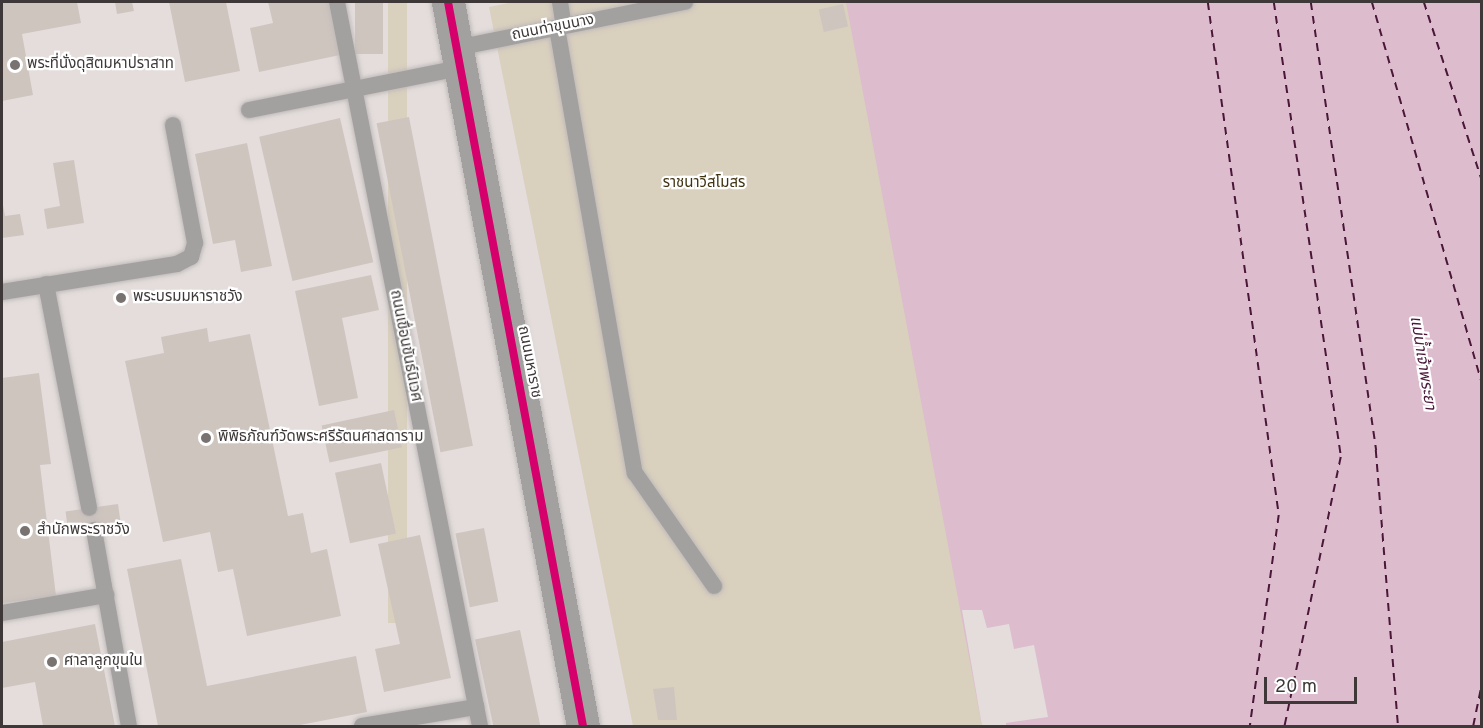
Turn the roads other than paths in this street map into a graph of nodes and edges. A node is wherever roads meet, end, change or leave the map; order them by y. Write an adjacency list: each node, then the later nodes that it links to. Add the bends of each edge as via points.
1 (337, 2): 7 (lane, ถนนเขื่อนขันธ์นิเวศ)
2 (448, 2): 6 (street, ถนนมหาราช)
3 (560, 2): 5 (lane)
4 (686, 2): 5 (lane, ถนนท่าขุนนาง)
5 (560, 27): 6 (lane, ถนนท่าขุนนาง); 14 (lane, via 635,473)
6 (458, 58): 7 (lane, ถนนท่าขุนนาง); 21 (street, ถนนมหาราช)
7 (354, 89): 8 (lane, ถนนท่าขุนนาง); 17 (lane, ถนนเขื่อนขันธ์นิเวศ)
8 (249, 111)
9 (173, 125): 10 (lane, via 195,243 191,257 177,264)
10 (46, 284): 11 (lane); 12 (lane)
11 (2, 292)
12 (89, 508)
13 (94, 530): 15 (lane)
14 (714, 586)
15 (106, 595): 16 (lane); 18 (lane)
16 (2, 613)
17 (476, 708): 19 (lane); 20 (lane, ถนนเขื่อนขันธ์นิเวศ)
18 (129, 726)
19 (362, 726)
20 (480, 726)
21 (583, 726)

